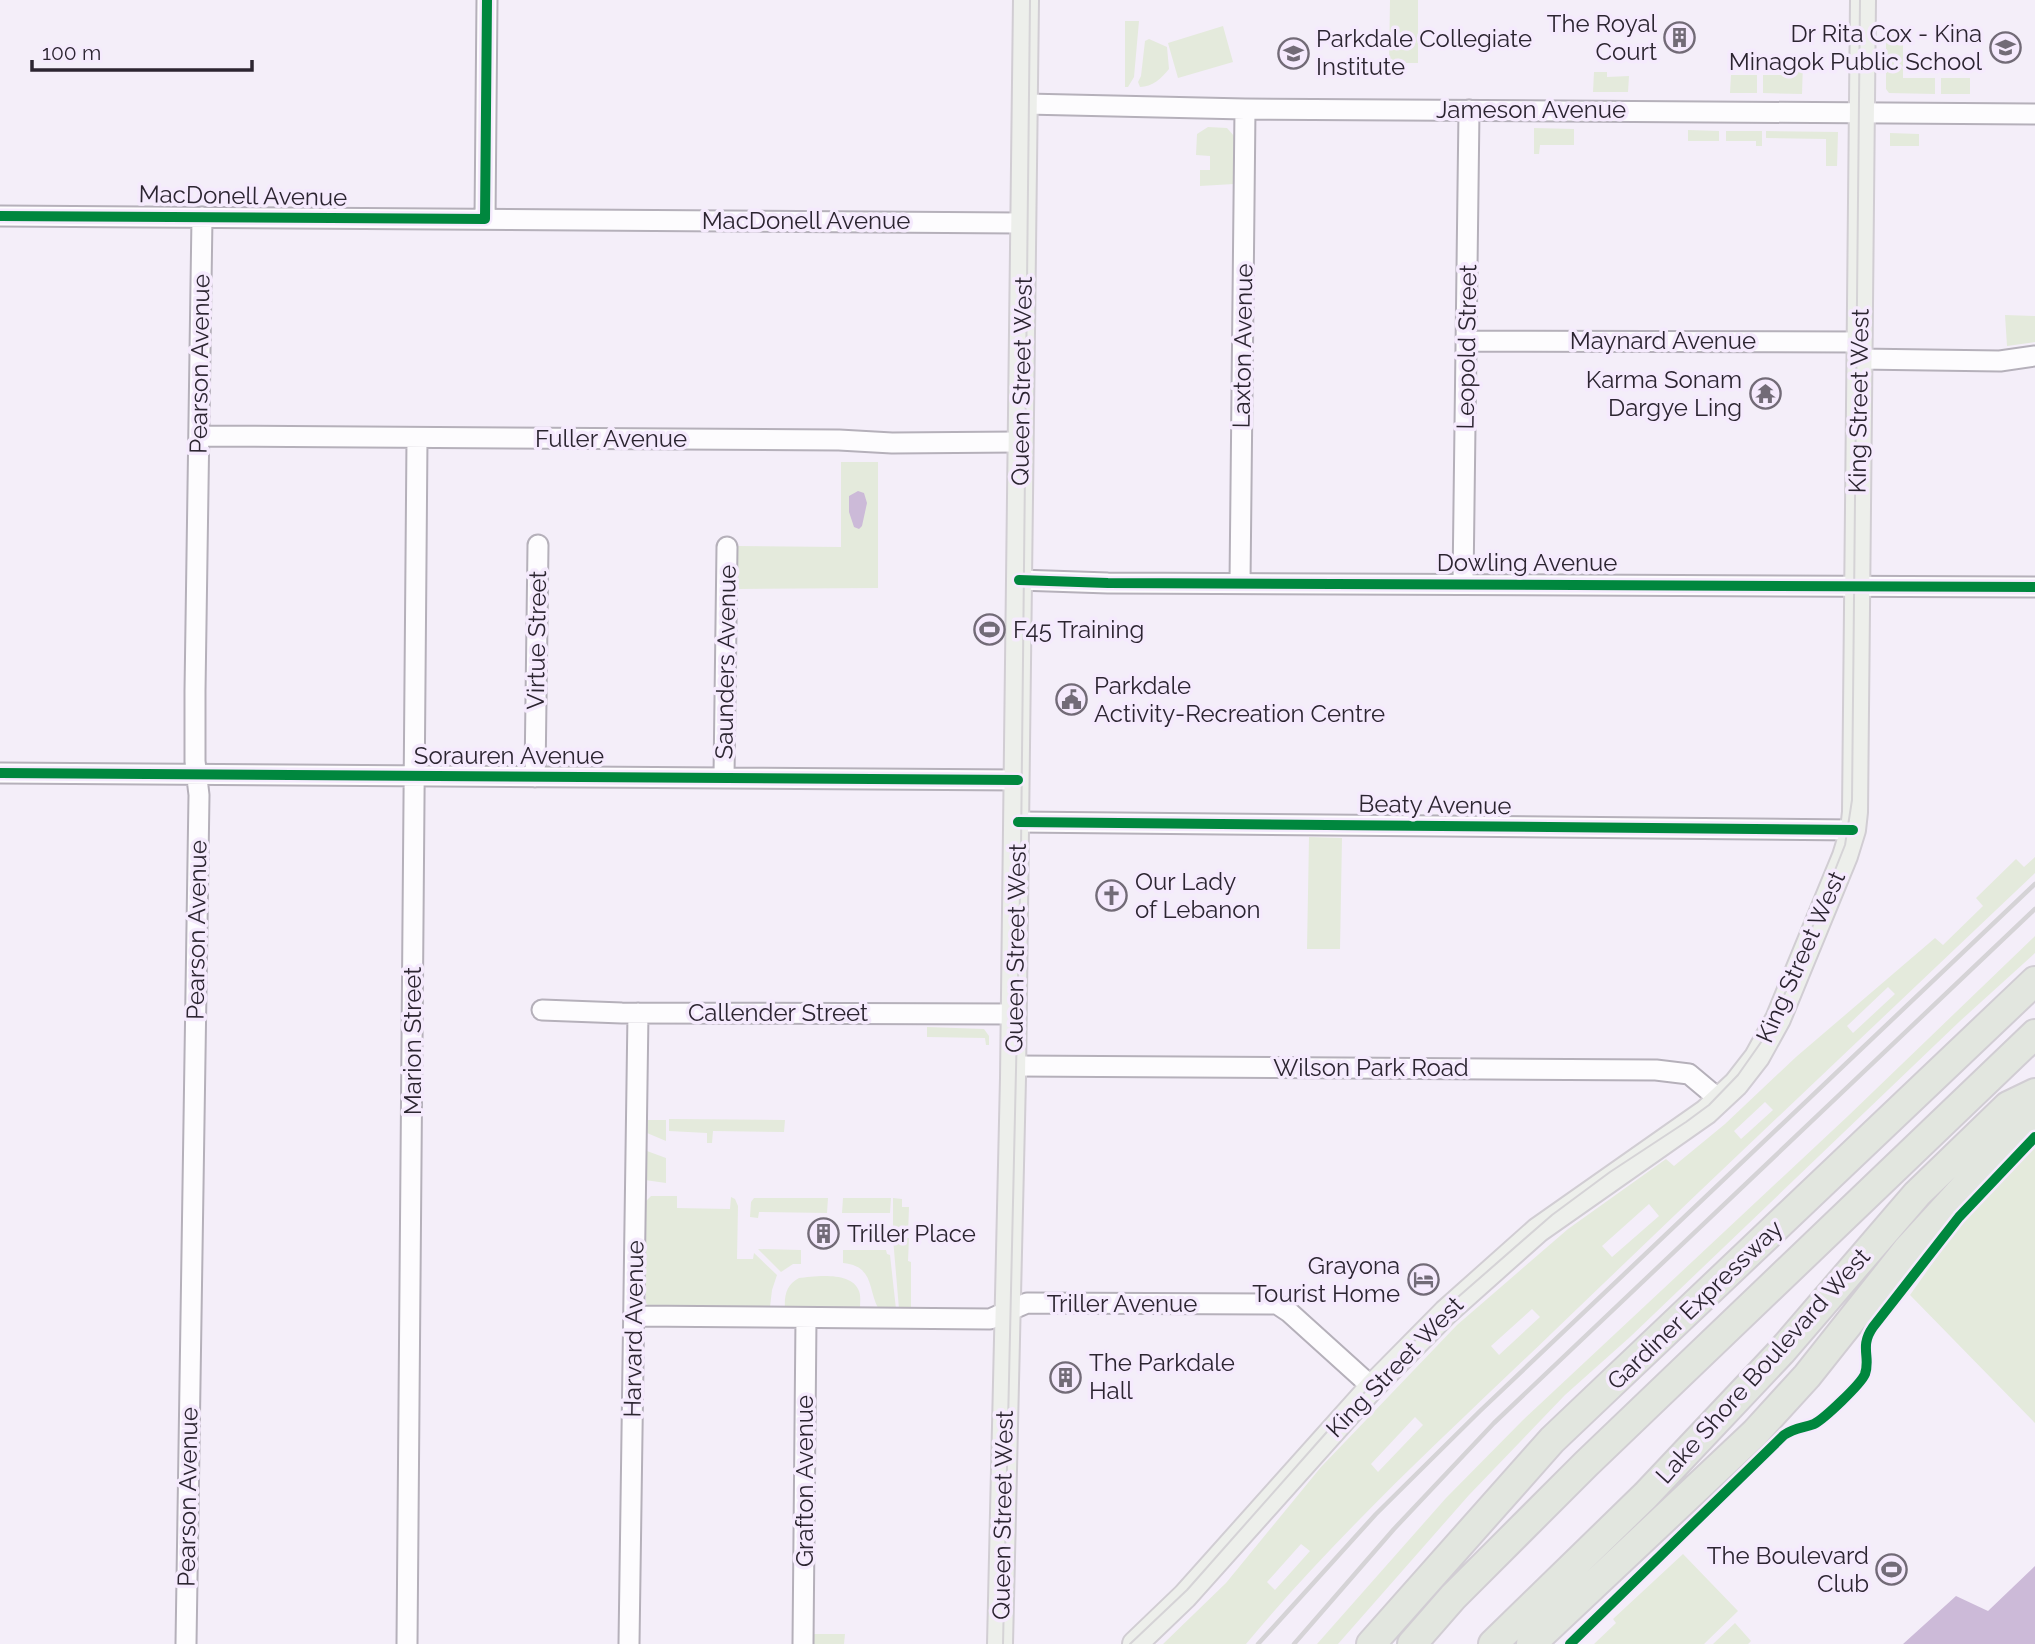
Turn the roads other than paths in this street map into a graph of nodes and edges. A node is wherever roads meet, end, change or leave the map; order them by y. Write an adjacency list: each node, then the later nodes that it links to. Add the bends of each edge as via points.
1 (487, 0): 11 (street)
2 (1027, 0): 4 (main road, Queen Street West)
3 (1863, 0): 7 (main road, King Street West)
4 (1026, 104): 5 (street, Jameson Avenue); 12 (main road, Queen Street West)
5 (1245, 109): 6 (street, Jameson Avenue); 22 (street, Laxton Avenue)
6 (1469, 110): 7 (street, Jameson Avenue); 13 (street, Leopold Street)
7 (1863, 112): 8 (street, Jameson Avenue); 14 (main road, King Street West)
8 (2035, 114)
9 (0, 216): 10 (street, MacDonell Avenue)
10 (202, 217): 11 (street, MacDonell Avenue); 16 (street, Pearson Avenue)
11 (485, 219): 12 (street, MacDonell Avenue)
12 (1024, 223): 18 (main road, Queen Street West)
13 (1467, 341): 14 (street, Maynard Avenue); 23 (street, Leopold Street)
14 (1859, 350): 15 (street, Maynard Avenue, via 2000,361); 24 (main road, King Street West)
15 (2035, 356)
16 (199, 436): 17 (street, Fuller Avenue); 27 (street, Pearson Avenue)
17 (417, 439): 18 (street, Fuller Avenue); 29 (street, Marion Street)
18 (1022, 442): 21 (main road, Queen Street West)
19 (538, 545): 30 (street, Virtue Street)
20 (727, 547): 28 (street, Saunders Avenue)
21 (1019, 580): 22 (street, Dowling Avenue); 31 (main road, Queen Street West)
22 (1240, 583): 23 (street, Dowling Avenue)
23 (1463, 584): 24 (street, Dowling Avenue)
24 (1856, 585): 25 (street, Dowling Avenue); 33 (main road, King Street West)
25 (2035, 587)
26 (0, 774): 27 (street, Sorauren Avenue)
27 (197, 776): 29 (street, Sorauren Avenue); 48 (street, Pearson Avenue)
28 (724, 776): 30 (street, Sorauren Avenue); 31 (street, Sorauren Avenue)
29 (415, 777): 30 (street, Sorauren Avenue); 49 (street, Marion Street)
30 (535, 777)
31 (1018, 780): 32 (main road, Queen Street West)
32 (1018, 822): 33 (street, Beaty Avenue); 37 (main road, Queen Street West)
33 (1853, 830): 41 (main road, King Street West, via 1779,1019 1757,1058)
34 (2035, 981): 53 (highway, Gardiner Expressway, via 1552,1440)
35 (542, 1010): 36 (street, Callender Street)
36 (638, 1013): 37 (street, Callender Street); 44 (street, Harvard Avenue)
37 (1014, 1014): 39 (main road, Queen Street West)
38 (2035, 1034): 54 (highway, Gardiner Expressway, via 1586,1464)
39 (1014, 1066): 41 (street, Wilson Park Road, via 1656,1070 1689,1074); 43 (main road, Queen Street West)
40 (2035, 1093): 55 (highway, Lake Shore Boulevard West, via 2008,1105 1917,1194 1772,1362 1646,1495)
41 (1720, 1100): 46 (main road, King Street West, via 1538,1230)
42 (2035, 1102): 56 (highway, Lake Shore Boulevard West, via 2022,1123 1907,1251 1755,1433)
43 (1008, 1312): 45 (street, Triller Avenue, via 990,1319); 46 (street, Triller Avenue, via 1027,1303 1277,1304); 51 (main road, Queen Street West)
44 (634, 1315): 45 (street, Triller Avenue); 50 (street, Harvard Avenue)
45 (806, 1318): 47 (street, Grafton Avenue)
46 (1372, 1387): 52 (main road, King Street West, via 1209,1571)
47 (803, 1636)
48 (186, 1644)
49 (407, 1644)
50 (629, 1644)
51 (1000, 1644)
52 (1135, 1644)
53 (1371, 1644)
54 (1412, 1644)
55 (1493, 1644)
56 (1531, 1644)

